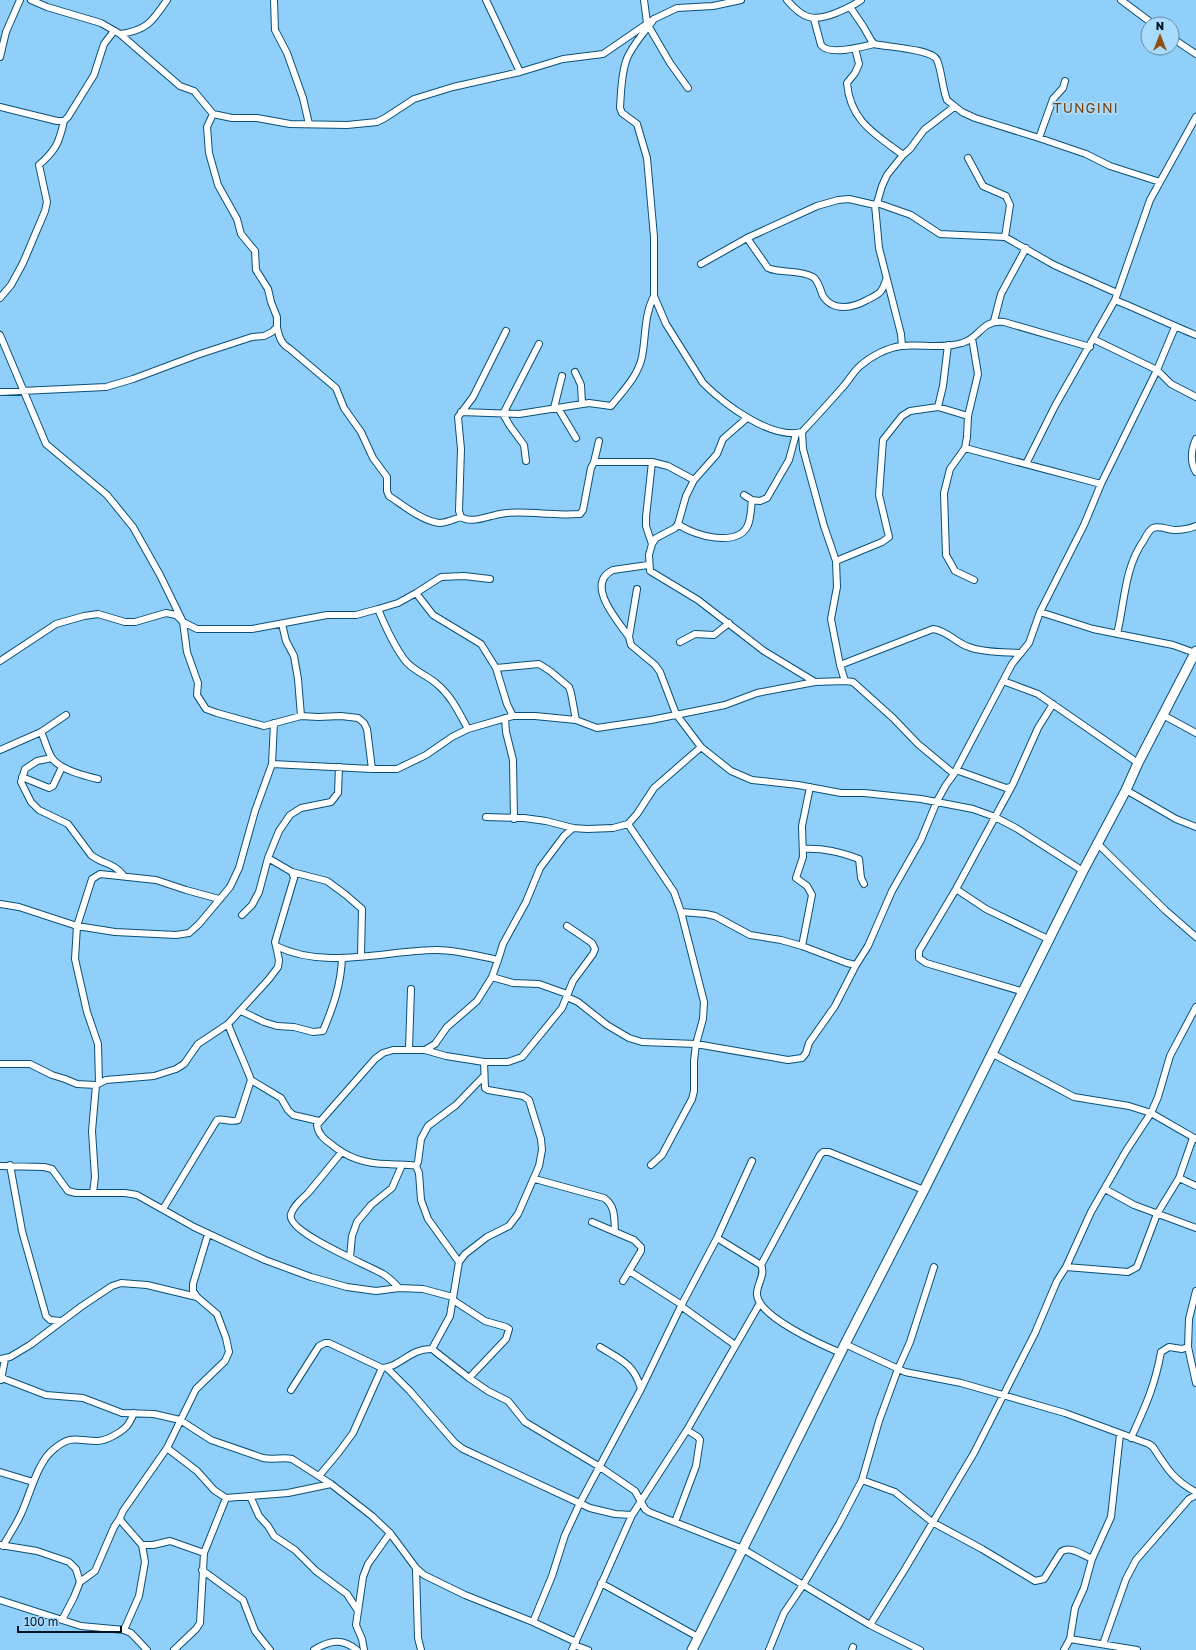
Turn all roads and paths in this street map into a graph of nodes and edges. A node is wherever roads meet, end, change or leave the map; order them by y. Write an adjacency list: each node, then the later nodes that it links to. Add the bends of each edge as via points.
1 (20, 0): 22 (street, via 6,32)
2 (31, 0): 12 (street)
3 (48, 0): 12 (street)
4 (167, 0): 17 (street, via 143,28 133,32)
5 (274, 0): 31 (street, via 275,30 287,53)
6 (486, 0): 23 (street)
7 (644, 0): 16 (street)
8 (741, 0): 16 (street, via 713,6 677,8 654,19)
9 (787, 0): 15 (street, via 795,10)
10 (861, 0): 13 (street)
11 (1121, 0): 14 (street)
12 (47, 7): 17 (street, via 101,23)
13 (850, 7): 15 (street); 19 (street)
14 (1142, 16)
15 (814, 19): 20 (street, via 822,48)
16 (648, 25): 23 (street, via 603,54 563,59); 25 (street); 43 (street, via 626,60 620,108 622,113 637,124 647,158 654,237)
17 (117, 32): 28 (street, via 180,86 194,91); 30 (street, via 104,44 94,76)
18 (1180, 43): 21 (street)
19 (874, 44): 20 (street); 27 (street, via 934,56 946,98)
20 (855, 48): 33 (street, via 859,64 847,83 848,94 856,114 871,131)
21 (1196, 54)
22 (0, 58)
23 (520, 72): 31 (street, via 453,87 414,99 377,122 347,125)
24 (1065, 81): 32 (street, via 1063,88 1053,99)
25 (688, 88)
26 (0, 107): 30 (street)
27 (954, 107): 32 (street, via 975,118); 33 (street, via 924,130 910,149)
28 (213, 114): 31 (street, via 232,118); 47 (street, via 207,127 212,166 218,185 237,219 241,234 255,251 256,270 268,289 277,317)
29 (1196, 117): 35 (street)
30 (64, 121): 44 (street, via 59,142 39,165 47,202 45,211 12,285)
31 (309, 124)
32 (1039, 138): 35 (street, via 1086,154 1110,166)
33 (902, 155): 36 (street, via 887,175)
34 (968, 158): 38 (street, via 983,186 1006,196 1010,205)
35 (1160, 182): 42 (street, via 1150,200)
36 (876, 204): 37 (street, via 848,199 838,200 817,206); 38 (street, via 911,215 940,234); 41 (street, via 879,248)
37 (747, 238): 40 (street); 41 (street, via 768,268 812,276 824,297 837,306 856,306 880,294)
38 (1006, 238): 39 (street)
39 (1026, 248): 42 (street, via 1054,265); 46 (street, via 1001,294)
40 (702, 264)
41 (886, 280): 56 (street)
42 (1117, 294): 45 (street)
43 (654, 296): 64 (street, via 647,311 641,358 630,382 611,406); 70 (street, via 666,324 703,383)
44 (0, 298)
45 (1115, 300): 48 (street); 53 (street)
46 (994, 321): 52 (street); 57 (street)
47 (277, 327): 62 (street, via 264,336 252,337 133,380 106,387); 85 (street, via 283,345 336,388 344,408 387,477 387,491 390,496 415,514 438,523)
48 (1175, 327): 51 (street); 58 (street)
49 (506, 331): 67 (street, via 473,397)
50 (0, 335): 62 (street)
51 (1196, 335)
52 (972, 338): 55 (street, via 963,343); 69 (street, via 978,374)
53 (1093, 339): 57 (street); 58 (street)
54 (539, 344): 68 (street)
55 (948, 345): 56 (street); 65 (street)
56 (902, 346): 71 (street, via 878,353 860,366)
57 (1090, 347): 79 (street, via 1055,406)
58 (1157, 370): 63 (street, via 1172,384); 82 (street)
59 (575, 372): 64 (street, via 581,385)
60 (562, 376): 66 (street)
61 (0, 392): 62 (street)
62 (23, 392): 97 (street, via 46,444 107,494 133,527)
63 (1196, 397)
64 (582, 404): 66 (street)
65 (938, 407): 69 (street); 89 (street, via 910,411 902,416 883,440 878,495 889,537)
66 (556, 408): 68 (street); 72 (street)
67 (461, 412): 68 (street); 85 (street, via 458,417 461,449)
68 (503, 414): 76 (street, via 524,444)
69 (968, 416): 75 (street)
70 (747, 418): 71 (street, via 778,431); 81 (street, via 723,439 717,454)
71 (799, 433): 84 (street, via 789,460 767,498 760,501); 89 (street)
72 (576, 438)
73 (1196, 439): 80 (street, via 1192,464)
74 (599, 440): 77 (street)
75 (964, 448): 79 (street); 92 (street, via 946,480 946,555 955,571)
76 (526, 461)
77 (594, 462): 78 (street); 85 (street, via 580,514 519,512 501,513 476,520)
78 (652, 462): 81 (street, via 668,466); 88 (street, via 646,517)
79 (1026, 464): 82 (street)
80 (1196, 472)
81 (694, 480): 86 (street, via 686,496)
82 (1101, 484): 96 (street, via 1084,525)
83 (744, 495): 84 (street)
84 (752, 500): 86 (street, via 748,526 741,534 728,538 710,538)
85 (461, 517)
86 (678, 524): 88 (street, via 656,538)
87 (1196, 526): 100 (street, via 1174,530 1155,527 1137,549 1126,583)
88 (652, 544): 90 (street, via 648,554)
89 (836, 561): 106 (street, via 837,587 831,619)
90 (648, 565): 98 (street, via 652,574 698,600); 101 (street, via 609,571 602,580 605,603)
91 (490, 579): 94 (street, via 441,577)
92 (974, 580)
93 (636, 589): 101 (street)
94 (416, 594): 95 (street); 107 (street, via 433,615 481,644)
95 (378, 609): 99 (street, via 356,615 327,615); 120 (street, via 386,630 404,659 410,666 439,685 454,703)
96 (1040, 612): 100 (street, via 1093,630); 103 (street, via 1030,643)
97 (183, 622): 99 (street, via 198,629 252,629); 105 (street, via 176,615 166,614 135,622 125,622 98,614 84,616 56,624); 119 (street, via 187,652 198,683 197,695 206,709 264,726)
98 (729, 623): 102 (street, via 714,635 695,634); 110 (street, via 764,651)
99 (282, 624): 115 (street, via 286,642 294,656)
100 (1117, 634): 104 (street, via 1173,645)
101 (629, 637): 112 (street, via 631,645 660,672)
102 (680, 642)
103 (1022, 653): 106 (street, via 969,647 942,630 934,629); 109 (street)
104 (1195, 657): 114 (main road)
105 (0, 661)
106 (840, 665): 108 (street)
107 (496, 668): 116 (street); 118 (street, via 539,664 550,671 569,687)
108 (845, 681): 110 (street); 131 (street, via 853,682 918,744)
109 (1002, 681): 111 (street, via 1038,694); 131 (street)
110 (815, 682): 112 (street, via 757,694 725,705)
111 (1053, 704): 126 (street); 134 (street, via 1038,728)
112 (676, 714): 118 (street, via 597,728); 123 (street)
113 (66, 715): 121 (street)
114 (1164, 715): 122 (street); 126 (main road)
115 (301, 716): 119 (street); 130 (street, via 358,718 367,729)
116 (513, 716): 117 (street); 118 (street)
117 (505, 718): 120 (street); 140 (street, via 513,760)
118 (576, 720)
119 (274, 723): 127 (street)
120 (468, 729): 130 (street, via 426,755 397,769)
121 (41, 732): 124 (street); 125 (street)
122 (1196, 733)
123 (701, 747): 135 (street, via 731,771 752,780); 141 (street, via 654,788)
124 (0, 750)
125 (52, 758): 128 (street); 132 (street, via 30,765)
126 (1138, 763): 136 (main road)
127 (272, 764): 129 (street); 152 (street, via 239,868 230,887)
128 (62, 767): 132 (street, via 53,786 49,788); 133 (street, via 82,776)
129 (340, 767): 130 (street); 146 (street, via 336,797 331,802 302,808 290,815 279,831)
130 (372, 769)
131 (955, 772): 134 (street, via 1006,788); 137 (street)
132 (22, 776): 149 (street, via 21,782 31,802 39,810 68,824 91,855 117,868)
133 (98, 779)
134 (1013, 784): 139 (street)
135 (810, 787): 137 (street); 145 (street, via 802,826)
136 (1126, 790): 143 (street); 144 (main road)
137 (937, 801): 139 (street); 165 (street, via 921,840 892,891 868,946)
138 (486, 816): 140 (street)
139 (995, 816): 147 (street); 151 (street)
140 (514, 819): 142 (street, via 546,821)
141 (628, 824): 142 (street, via 613,828); 154 (street, via 674,892)
142 (573, 828): 164 (street, via 540,868 526,902 503,944)
143 (1196, 828)
144 (1098, 844): 147 (main road); 158 (street)
145 (803, 849): 150 (street, via 819,848 842,852 859,860); 161 (street, via 796,878 807,886 812,895 812,903)
146 (268, 858): 148 (street); 155 (street, via 258,892 252,905)
147 (1083, 871): 159 (main road)
148 (292, 872): 160 (street, via 294,878); 162 (street, via 327,881 362,909)
149 (124, 876): 152 (street, via 156,880); 156 (street, via 100,874 92,879)
150 (864, 884)
151 (956, 889): 159 (street, via 986,909); 168 (street, via 919,950 919,958 926,963)
152 (219, 900): 156 (street, via 189,933 176,935 115,932)
153 (0, 904): 156 (street, via 19,907)
154 (681, 912): 161 (street, via 715,916 750,934); 173 (street, via 704,1002 703,1019)
155 (242, 915)
156 (77, 926): 181 (street, via 75,959 87,1012 98,1044)
157 (567, 926): 169 (street, via 592,943 595,949 573,981)
158 (1196, 937)
159 (1050, 940): 168 (main road)
160 (276, 946): 163 (street, via 287,952); 171 (street, via 278,967)
161 (802, 946): 165 (street)
162 (361, 956): 163 (street); 164 (street, via 436,950)
163 (342, 958): 171 (street, via 336,999 323,1031 313,1032 278,1026)
164 (498, 960): 166 (street)
165 (856, 965): 173 (street, via 835,1006 802,1058 788,1060)
166 (492, 977): 169 (street, via 513,983 539,984); 175 (street, via 477,1001 447,1027 435,1044)
167 (411, 989): 174 (street)
168 (1024, 992): 176 (main road)
169 (567, 996): 173 (street, via 629,1038 642,1042); 177 (street, via 562,1008 522,1057 508,1062)
170 (1196, 1007): 182 (street, via 1170,1056)
171 (241, 1011): 172 (street)
172 (228, 1024): 180 (street); 181 (street, via 198,1044 184,1064 176,1069 154,1076 106,1080)
173 (696, 1044): 189 (street, via 692,1099 662,1155)
174 (409, 1050): 175 (street); 183 (street, via 393,1050 375,1059)
175 (425, 1050): 177 (street)
176 (993, 1054): 182 (street, via 1074,1097 1129,1106); 196 (main road)
177 (484, 1062): 179 (street)
178 (0, 1064): 181 (street, via 30,1064 77,1084)
179 (484, 1076): 191 (street, via 456,1105 428,1126 421,1139); 193 (street, via 484,1085 488,1090 523,1096 529,1100 542,1150)
180 (251, 1080): 183 (street, via 281,1098 293,1115); 198 (street, via 238,1120 217,1120)
181 (98, 1084): 197 (street, via 92,1131 95,1177)
182 (1151, 1113): 184 (street); 195 (street)
183 (319, 1121): 185 (street, via 318,1131)
184 (1194, 1138): 192 (street)
185 (341, 1153): 188 (street, via 376,1164); 205 (street, via 295,1206 290,1219 298,1229 311,1238)
186 (752, 1160): 204 (street)
187 (10, 1165): 190 (street); 197 (street, via 52,1169 68,1191); 218 (street, via 22,1231 46,1316 50,1320)
188 (402, 1165): 191 (street); 205 (street, via 392,1188 371,1204 357,1222 352,1236)
189 (652, 1165)
190 (0, 1166)
191 (416, 1166): 206 (street, via 421,1200 428,1219)
192 (1179, 1178): 194 (street); 199 (street)
193 (535, 1179): 202 (street, via 604,1198 610,1202 614,1212); 206 (street, via 518,1214 509,1226 487,1237)
194 (1196, 1186)
195 (1105, 1189): 199 (street); 208 (street, via 1091,1212)
196 (924, 1190): 207 (street, via 830,1152 823,1152); 223 (main road)
197 (93, 1193): 198 (street, via 137,1195)
198 (163, 1209): 203 (street)
199 (1157, 1214): 201 (street); 208 (street, via 1141,1261 1133,1271)
200 (592, 1222): 202 (street)
201 (1196, 1228)
202 (615, 1232): 210 (street, via 634,1240 641,1247)
203 (208, 1234): 212 (street, via 265,1260 311,1277 376,1291); 214 (street, via 193,1284 193,1291)
204 (717, 1238): 207 (street); 217 (street)
205 (350, 1257): 212 (street, via 384,1275)
206 (459, 1262): 215 (street)
207 (761, 1265): 216 (street, via 763,1273 757,1295)
208 (1066, 1267): 232 (street)
209 (934, 1268): 226 (street, via 910,1342)
210 (629, 1271): 211 (street); 217 (street)
211 (623, 1281)
212 (399, 1288): 215 (street, via 423,1289)
213 (1196, 1291): 220 (street, via 1189,1319)
214 (197, 1297): 218 (street, via 147,1285 121,1283 112,1286); 234 (street, via 217,1314 229,1352 225,1361 196,1389)
215 (453, 1298): 222 (street, via 450,1316); 227 (street, via 485,1321 509,1329 506,1339)
216 (760, 1303): 219 (street); 223 (street, via 779,1321 809,1339)
217 (681, 1306): 219 (street); 230 (street)
218 (61, 1321): 224 (street, via 30,1345)
219 (735, 1345): 235 (street)
220 (1188, 1347): 229 (street); 237 (street, via 1169,1347 1161,1352 1150,1397)
221 (600, 1348): 230 (street, via 634,1370)
222 (432, 1349): 225 (street, via 412,1353); 227 (street)
223 (843, 1349): 226 (street); 257 (main road)
224 (2, 1359): 228 (street)
225 (385, 1368): 231 (street, via 325,1343 319,1346); 241 (street, via 353,1433); 249 (street, via 462,1449)
226 (898, 1369): 232 (street); 242 (street, via 879,1421)
227 (469, 1378): 239 (street, via 508,1401 525,1422)
228 (1, 1380): 233 (street, via 46,1395 83,1398 113,1411)
229 (1196, 1381)
230 (641, 1389): 239 (street)
231 (291, 1390)
232 (1003, 1396): 236 (street, via 1065,1413); 253 (street, via 974,1453)
233 (134, 1413): 234 (street, via 154,1414); 243 (street, via 127,1426 107,1439 97,1441 76,1438 53,1449)
234 (180, 1420): 238 (street); 241 (street, via 211,1440 263,1458 292,1459)
235 (687, 1430): 248 (street); 252 (street, via 700,1440 696,1466)
236 (1120, 1434): 237 (street); 259 (street, via 1111,1517)
237 (1131, 1438): 245 (street, via 1153,1447 1170,1474)
238 (167, 1448): 247 (street); 251 (street, via 130,1499)
239 (600, 1467): 248 (street, via 635,1491); 249 (street)
240 (0, 1472): 243 (street)
241 (319, 1476): 244 (street)
242 (862, 1480): 253 (street, via 895,1492); 264 (street)
243 (33, 1482): 255 (street, via 21,1515)
244 (331, 1484): 246 (street, via 288,1493); 254 (street, via 372,1516)
245 (1196, 1494): 273 (street, via 1136,1560 1126,1579)
246 (250, 1496): 247 (street); 266 (street, via 259,1516 274,1536 347,1594)
247 (226, 1498): 258 (street)
248 (640, 1501): 250 (street); 252 (street, via 649,1512)
249 (580, 1503): 250 (street, via 615,1514); 268 (street)
250 (632, 1515): 263 (street)
251 (120, 1518): 256 (street); 262 (street, via 95,1571)
252 (674, 1522): 257 (street)
253 (932, 1522): 259 (street, via 1035,1582 1044,1579 1064,1549); 269 (street)
254 (390, 1534): 260 (street); 266 (street, via 368,1564 363,1577)
255 (1, 1545): 262 (street, via 37,1551 69,1562 76,1569)
256 (142, 1546): 258 (street, via 170,1541); 270 (street, via 145,1562 140,1590)
257 (743, 1549): 264 (street); 271 (main road)
258 (204, 1553): 261 (street)
259 (1092, 1559): 272 (street, via 1075,1608)
260 (416, 1568): 268 (street, via 447,1587); 281 (street, via 418,1638)
261 (202, 1570): 276 (street, via 200,1623); 277 (street, via 243,1600 254,1631)
262 (80, 1582): 267 (street)
263 (601, 1583): 271 (street); 274 (street)
264 (803, 1585): 269 (street); 284 (street, via 784,1613)
265 (0, 1600): 267 (street)
266 (358, 1611): 280 (street, via 356,1625)
267 (62, 1620): 270 (street, via 81,1626)
268 (532, 1622): 274 (street)
269 (870, 1625): 285 (street)
270 (124, 1630): 275 (street, via 131,1633)
271 (698, 1637): 283 (main road)
272 (1070, 1639): 273 (street); 286 (street)
273 (1102, 1644): 287 (street)
274 (574, 1646): 282 (street)
275 (147, 1650)
276 (174, 1650)
277 (270, 1650)
278 (314, 1650): 279 (street, via 336,1641 348,1643)
279 (357, 1650)
280 (364, 1650)
281 (421, 1650)
282 (588, 1650)
283 (692, 1650)
284 (769, 1650)
285 (920, 1650)
286 (1064, 1650)
287 (1137, 1650)

